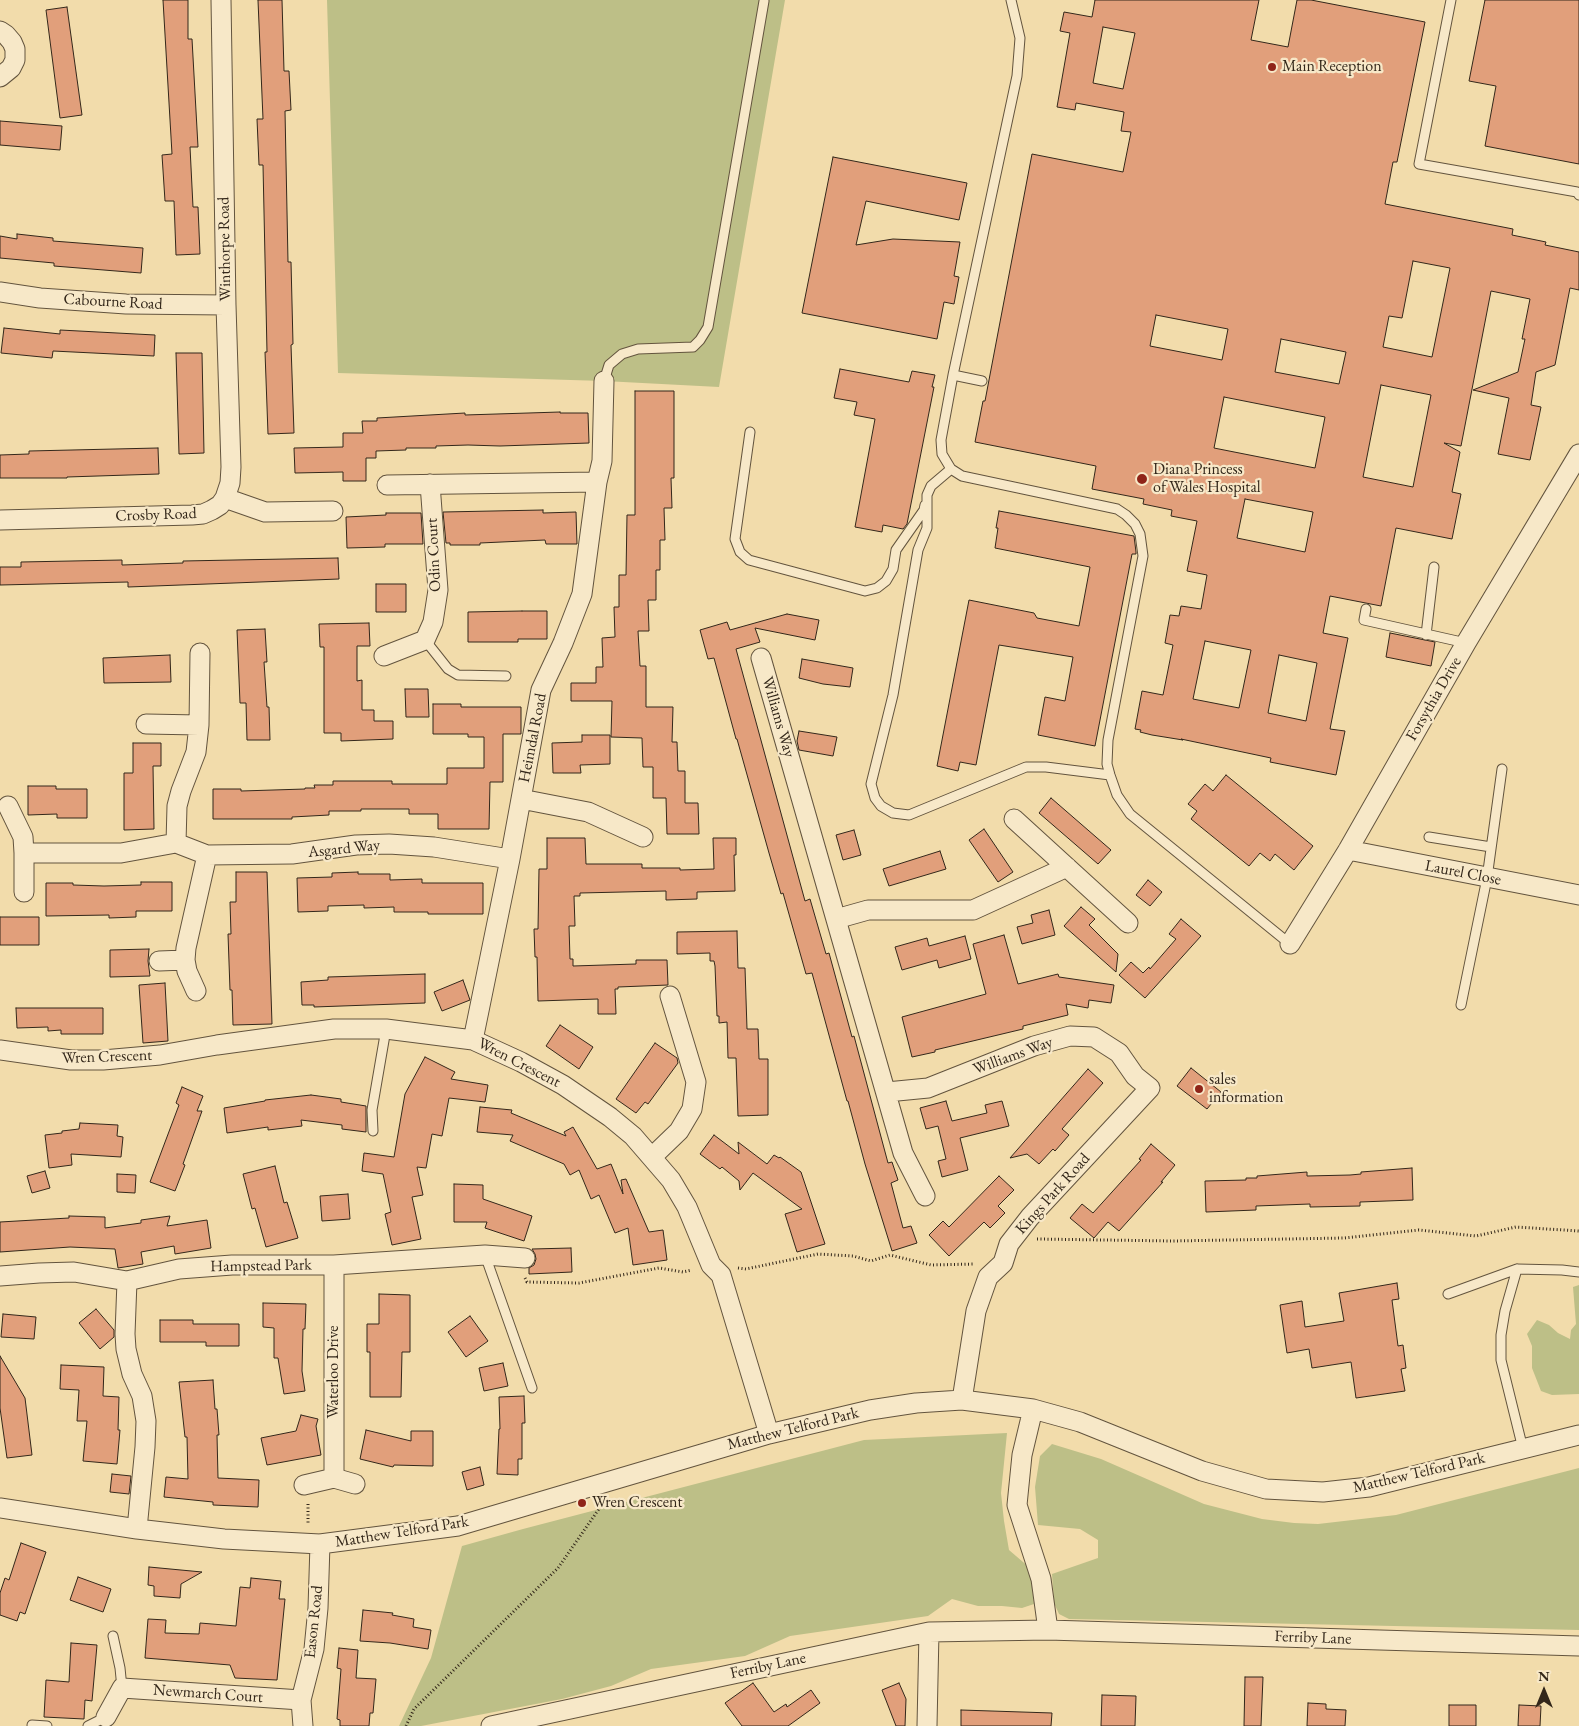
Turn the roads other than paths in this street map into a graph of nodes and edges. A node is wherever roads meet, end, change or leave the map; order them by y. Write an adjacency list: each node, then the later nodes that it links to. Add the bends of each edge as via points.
1 (221, 0): 9 (street, Winthorpe Road)
2 (1011, 0): 10 (lane, via 1020,38 1017,76)
3 (1451, 0): 7 (lane, via 1419,164)
4 (764, 1): 11 (lane, via 708,327 693,347 638,349 622,354 609,365)
5 (0, 31): 6 (street, via 12,42 15,50 11,68)
6 (0, 77)
7 (1578, 193)
8 (0, 292): 9 (street, Cabourne Road, via 126,304)
9 (226, 305): 20 (street, Winthorpe Road, via 231,467)
10 (953, 376): 12 (lane); 15 (lane, via 941,440 942,454)
11 (604, 381): 16 (street, Heimdal Road, via 602,461)
12 (982, 381)
13 (750, 432): 19 (lane, via 735,539 740,552 749,560 865,591 876,588 886,582 893,569 896,550 924,510)
14 (1576, 464): 27 (street, Forsythia Drive)
15 (951, 469): 19 (lane, via 931,486); 35 (lane, via 974,479 1117,509 1135,524 1143,556 1108,740)
16 (597, 482): 17 (street); 36 (street, Heimdal Road, via 582,594 541,690)
17 (430, 484): 18 (street); 26 (street, Odin Court, via 438,590 433,622)
18 (387, 485)
19 (927, 496): 35 (lane, via 926,528 918,550 893,695 871,784 875,798 892,813 909,815 1026,768 1046,767)
20 (225, 498): 21 (street, via 265,512); 22 (street, Crosby Road, via 220,505 203,514)
21 (333, 511)
22 (0, 520)
23 (1434, 567): 25 (lane)
24 (1366, 609): 25 (lane, via 1364,620)
25 (1426, 635): 27 (lane)
26 (425, 640): 29 (street); 31 (lane, via 448,669 458,675)
27 (1466, 643): 43 (street, Forsythia Drive)
28 (200, 653): 33 (street)
29 (384, 656)
30 (761, 658): 51 (street, Williams Way)
31 (506, 676)
32 (146, 724): 33 (street)
33 (199, 725): 41 (street, via 196,752 178,806)
34 (1502, 769): 42 (lane)
35 (1110, 775): 53 (lane, via 1117,795 1130,814)
36 (521, 799): 39 (street, via 588,812); 46 (street, Heimdal Road)
37 (8, 806): 44 (street, via 23,837)
38 (1014, 819): 47 (street)
39 (643, 837)
40 (1429, 837): 42 (lane)
41 (176, 843): 44 (street, via 121,853); 45 (street, Asgard Way)
42 (1491, 847): 48 (lane)
43 (1348, 850): 48 (street, Laurel Close); 53 (street, Forsythia Drive)
44 (24, 853): 49 (street)
45 (207, 855): 46 (street, Asgard Way, via 292,854 356,844 389,844 434,847); 54 (street)
46 (510, 859): 60 (street, Heimdal Road)
47 (1067, 867): 51 (street, via 973,910 868,910); 52 (street)
48 (1487, 878): 50 (street, Laurel Close); 58 (lane)
49 (24, 892)
50 (1579, 895)
51 (836, 919): 63 (street, Williams Way)
52 (1128, 923)
53 (1290, 944)
54 (185, 960): 55 (street); 56 (street)
55 (159, 961)
56 (196, 991)
57 (670, 996): 65 (street, via 696,1082 692,1109 679,1131)
58 (1461, 1006)
59 (386, 1029): 60 (street, Wren Crescent); 61 (street, Wren Crescent, via 334,1029 160,1055 103,1060 39,1057); 64 (lane, via 372,1110)
60 (473, 1040): 65 (street, Wren Crescent, via 563,1085 610,1117)
61 (0, 1050)
62 (1150, 1088): 63 (street, Williams Way, via 1135,1076 1119,1053 1094,1037 1070,1036 1034,1046 928,1088); 76 (street, Kings Park Road, via 1030,1217 1010,1244 1003,1263 988,1278 976,1311)
63 (887, 1092): 66 (street, Williams Way, via 903,1153)
64 (374, 1131)
65 (652, 1158): 78 (street, Wren Crescent, via 688,1207 711,1265 721,1275)
66 (925, 1196)
67 (485, 1255): 68 (street, Hampstead Park); 69 (street, Hampstead Park); 75 (lane)
68 (520, 1258)
69 (334, 1265): 73 (street, Hampstead Park, via 223,1265 180,1269); 81 (street, Waterloo Drive)
70 (1517, 1269): 71 (lane); 74 (lane); 80 (lane, via 1501,1335 1502,1360)
71 (1579, 1272)
72 (0, 1276): 73 (street, Hampstead Park, via 74,1272)
73 (128, 1281): 85 (street, via 126,1349 142,1396 146,1421)
74 (1448, 1294)
75 (532, 1388)
76 (962, 1400): 77 (street, Matthew Telford Park); 78 (street, Matthew Telford Park, via 870,1410)
77 (1033, 1409): 80 (street, Matthew Telford Park, via 1080,1422 1202,1471 1266,1489 1323,1492 1369,1487); 87 (street, via 1022,1455 1018,1506 1041,1579)
78 (769, 1434): 86 (street, Matthew Telford Park, via 458,1526)
79 (1579, 1435): 80 (street, Matthew Telford Park)
80 (1523, 1449)
81 (334, 1478): 82 (street); 83 (street)
82 (355, 1484)
83 (304, 1485)
84 (0, 1508): 85 (street, Matthew Telford Park)
85 (137, 1529): 86 (street, Matthew Telford Park, via 224,1539)
86 (314, 1543): 92 (street, Eason Road, via 318,1608 314,1648)
87 (1048, 1630): 88 (street, Ferriby Lane); 90 (street, Ferriby Lane)
88 (929, 1632): 98 (street, Ferriby Lane); 99 (street)
89 (113, 1636): 91 (lane)
90 (1579, 1646)
91 (122, 1688): 92 (street, Newmarch Court); 93 (street)
92 (301, 1700): 97 (street)
93 (106, 1717): 96 (lane)
94 (32, 1725): 95 (lane)
95 (47, 1726)
96 (88, 1726)
97 (303, 1726)
98 (491, 1726)
99 (927, 1726)

